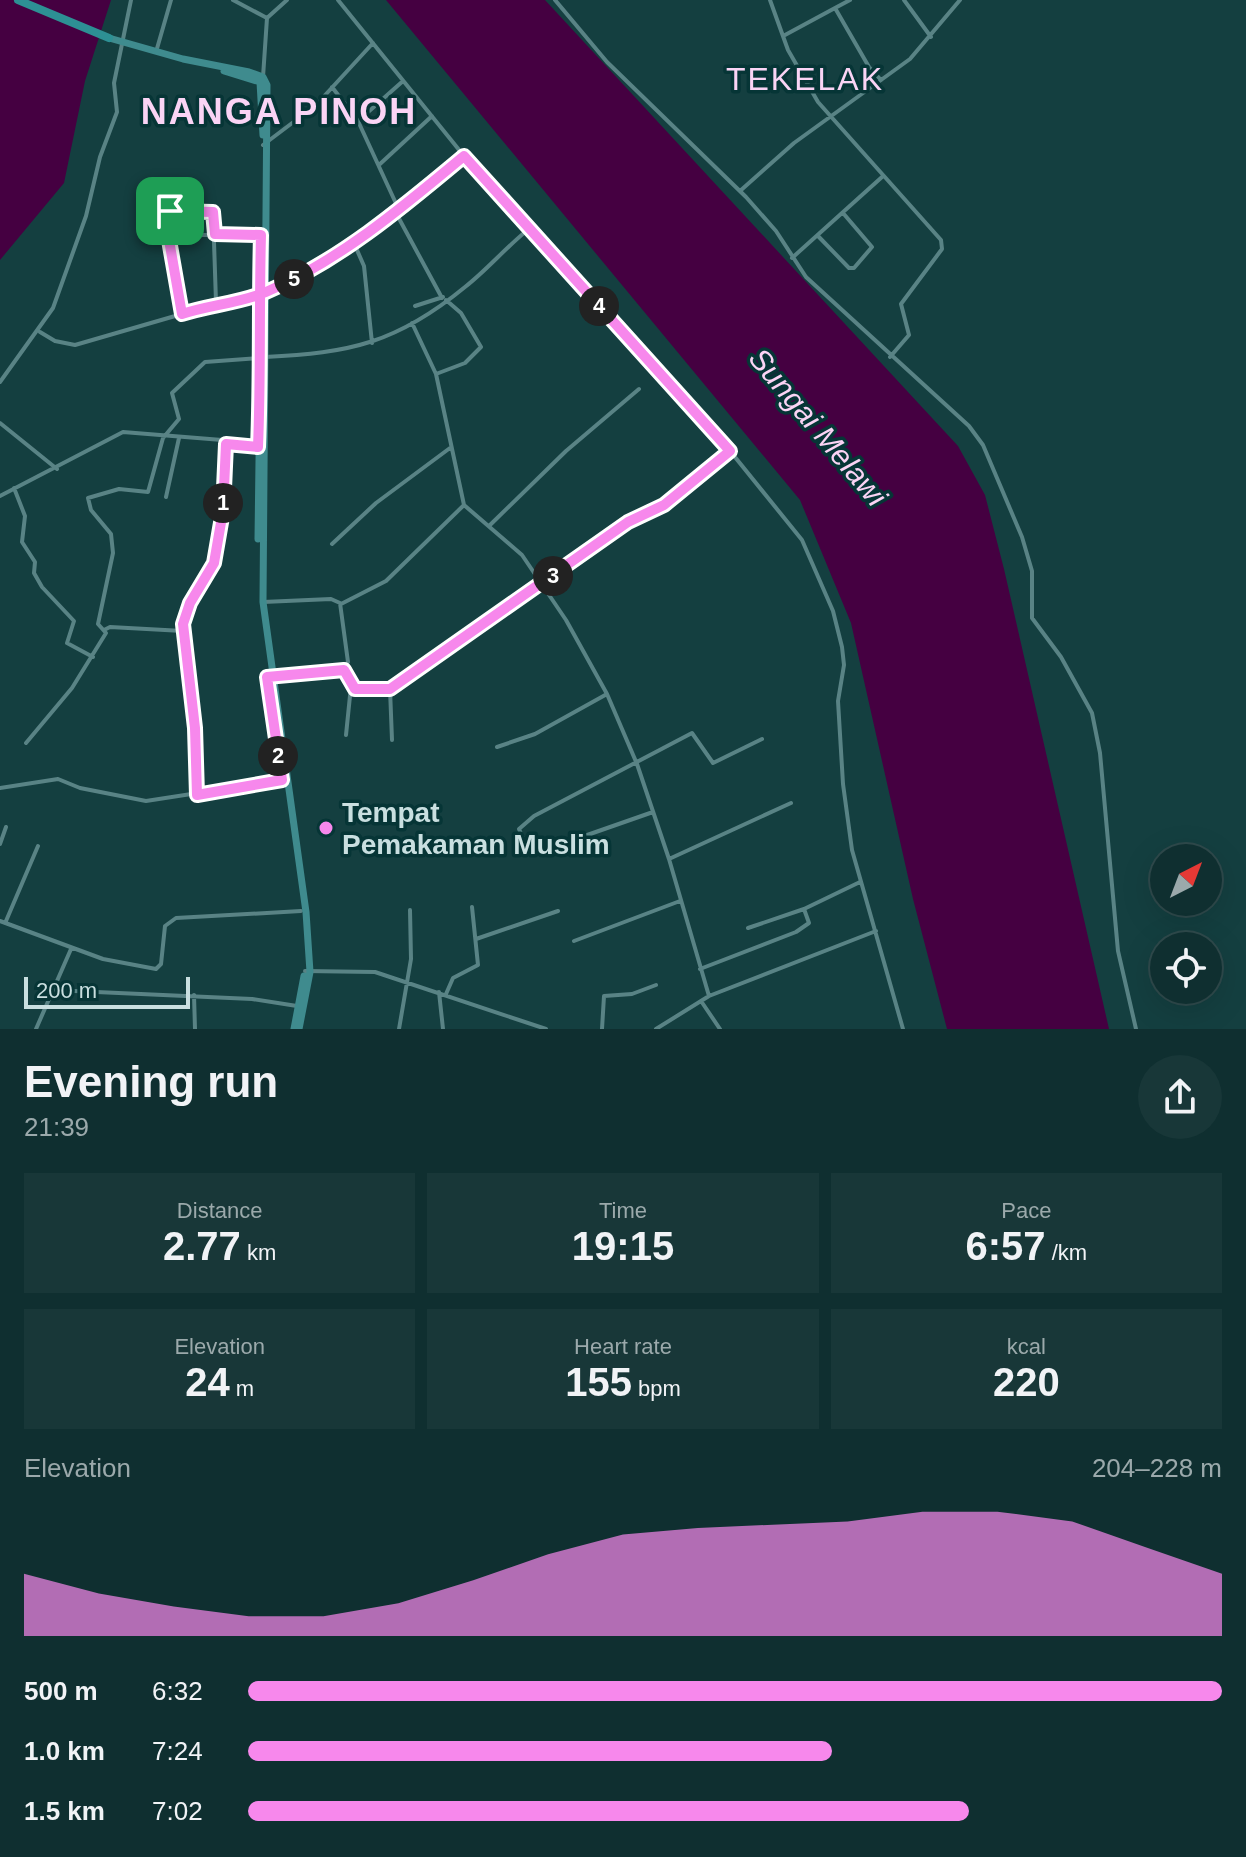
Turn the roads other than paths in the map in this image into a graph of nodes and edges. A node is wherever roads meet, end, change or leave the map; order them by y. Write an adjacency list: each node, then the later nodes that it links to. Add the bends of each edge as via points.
1 (18, 0): 16 (highway)
2 (131, 0): 17 (street)
3 (171, 0): 19 (street)
4 (233, 0): 13 (street)
5 (287, 0): 13 (street)
6 (338, 0): 18 (street)
7 (555, 0): 32 (street, via 607,62)
8 (770, 0): 14 (street)
9 (850, 0): 12 (street)
10 (904, 0): 15 (street)
11 (960, 0): 15 (street)
12 (835, 8): 14 (street); 22 (street)
13 (267, 18): 21 (street)
14 (785, 35): 26 (street, via 788,50)
15 (931, 37): 22 (street)
16 (109, 38): 17 (main road)
17 (124, 42): 19 (main road); 50 (street, via 114,83 117,112 53,308)
18 (373, 43): 23 (street); 24 (street)
19 (156, 52): 20 (main road)
20 (183, 59): 21 (main road); 28 (main road, via 260,82)
21 (263, 77): 28 (main road)
22 (881, 80): 26 (street)
23 (403, 81): 25 (street); 27 (street)
24 (330, 90): 27 (street); 28 (street)
25 (432, 116): 29 (street); 30 (street)
26 (830, 117): 31 (street); 32 (street)
27 (358, 121): 30 (street)
28 (265, 144): 40 (main road); 44 (main road)
29 (464, 156): 35 (street); 37 (street)
30 (380, 164): 35 (street)
31 (882, 177): 36 (street); 52 (street, via 933,230 942,249 901,304 909,335)
32 (740, 191): 43 (street, via 776,231)
33 (139, 192): 34 (street, via 168,204)
34 (170, 211): 38 (street, via 213,212); 39 (street)
35 (398, 212): 42 (street); 45 (street)
36 (843, 213): 41 (street); 41 (street, via 872,247 854,268)
37 (530, 228): 45 (street); 63 (street)
38 (215, 234): 39 (street); 40 (street); 46 (street)
39 (169, 235): 48 (street)
40 (261, 235): 44 (main road)
41 (818, 236): 43 (street)
42 (353, 241): 44 (street, via 300,276); 51 (street, via 364,266)
43 (791, 259): 52 (street)
44 (262, 293): 46 (street); 53 (main road)
45 (442, 300): 47 (street); 49 (street); 54 (street, via 461,313 481,347 465,363)
46 (216, 303): 48 (street)
47 (415, 306)
48 (182, 314): 50 (street, via 75,345)
49 (412, 323): 51 (street); 54 (street)
50 (39, 332): 55 (street)
51 (372, 343): 53 (street, via 338,352)
52 (890, 357): 131 (street, via 969,426 983,445 1030,562 1032,618 1092,713 1118,951)
53 (262, 358): 58 (street, via 212,359 199,366 172,393 179,419); 61 (main road); 72 (main road)
54 (436, 374): 62 (street)
55 (0, 382)
56 (639, 389): 69 (street)
57 (0, 423): 64 (street)
58 (163, 438): 59 (street); 64 (street, via 123,432); 74 (street, via 148,492 119,489 88,498 112,543 110,580 98,624)
59 (179, 438): 60 (street); 67 (street)
60 (226, 444): 61 (street); 75 (street, via 214,563 190,603)
61 (258, 447): 78 (main road, via 258,602)
62 (450, 448): 68 (street); 70 (street, via 376,503)
63 (730, 451): 71 (street, via 672,499 643,512); 97 (street, via 802,540 837,625 844,665 838,701 843,784)
64 (57, 469): 65 (street)
65 (14, 488): 66 (street); 76 (street, via 25,516 22,542 35,562 34,573 74,621 67,643)
66 (0, 496)
67 (166, 497)
68 (464, 505): 69 (street); 73 (street, via 386,581)
69 (489, 526): 71 (street, via 510,542)
70 (332, 544)
71 (543, 584): 80 (street); 81 (street)
72 (263, 602): 73 (street, via 331,599); 78 (main road)
73 (341, 604): 77 (street, via 348,662)
74 (104, 630): 75 (street); 76 (street)
75 (183, 631): 90 (street)
76 (93, 657): 85 (street)
77 (344, 670): 78 (street); 79 (street)
78 (269, 677): 88 (main road); 111 (main road, via 302,872)
79 (351, 686): 80 (street); 82 (street)
80 (390, 689): 84 (street)
81 (607, 694): 86 (street, via 535,734); 87 (street)
82 (346, 735)
83 (762, 739): 87 (street, via 713,763 692,733)
84 (392, 740)
85 (26, 743)
86 (497, 747)
87 (637, 764): 92 (street); 92 (street, via 528,820 520,827 528,854)
88 (282, 780): 90 (street); 102 (main road)
89 (0, 788): 90 (street, via 58,779 146,801)
90 (197, 795)
91 (791, 803): 96 (street)
92 (653, 812): 96 (street)
93 (6, 827): 94 (street)
94 (0, 844)
95 (38, 846): 104 (street)
96 (669, 859): 98 (street)
97 (860, 882): 100 (street); 106 (street)
98 (681, 901): 108 (street); 110 (street)
99 (472, 907): 107 (street)
100 (804, 909): 105 (street); 110 (street, via 809,923 796,932)
101 (410, 910): 112 (street)
102 (301, 911): 109 (street, via 176,918 165,926 156,969); 111 (main road)
103 (558, 911): 107 (street)
104 (3, 922): 109 (street)
105 (748, 928)
106 (876, 931): 118 (street); 130 (street)
107 (476, 939): 116 (street, via 478,965 449,981)
108 (574, 941)
109 (71, 949): 121 (street)
110 (700, 969): 118 (street)
111 (308, 972): 112 (street, via 375,972); 120 (main road); 123 (main road)
112 (408, 981): 115 (street); 124 (street)
113 (656, 985): 127 (street, via 604,996)
114 (74, 991): 117 (street)
115 (439, 991): 116 (street); 125 (street)
116 (446, 994): 126 (street)
117 (194, 995): 120 (street); 122 (street)
118 (709, 996): 119 (street)
119 (701, 1001): 128 (street); 129 (street)
120 (299, 1007): 123 (main road)
121 (36, 1029)
122 (195, 1029)
123 (297, 1029)
124 (399, 1029)
125 (443, 1029)
126 (546, 1029)
127 (602, 1029)
128 (656, 1029)
129 (720, 1029)
130 (903, 1029)
131 (1136, 1029)

